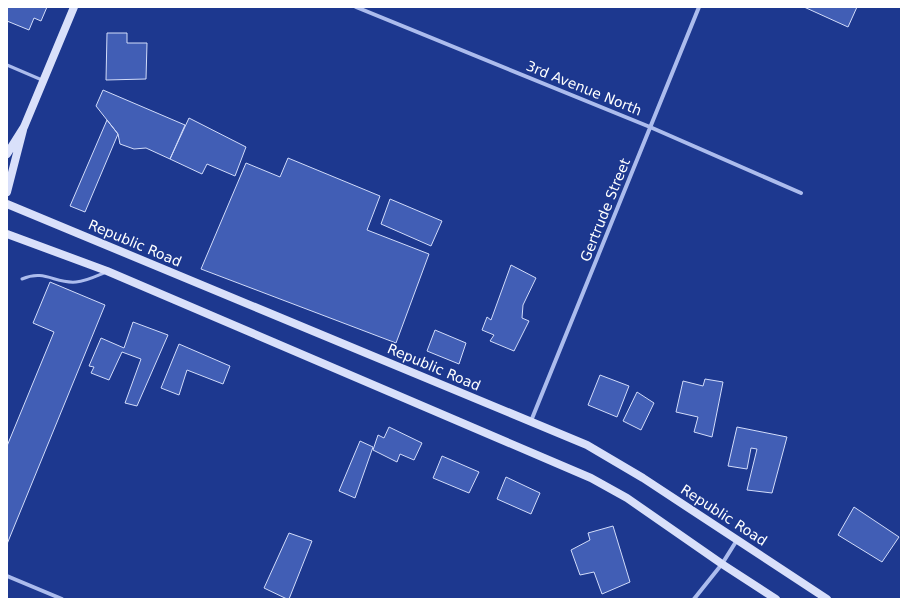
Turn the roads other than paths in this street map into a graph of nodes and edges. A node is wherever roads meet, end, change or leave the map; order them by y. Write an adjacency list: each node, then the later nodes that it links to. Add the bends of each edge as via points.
1 (74, 7): 5 (main road)
2 (356, 7): 7 (street, 3rd Avenue North)
3 (700, 7): 7 (street, Gertrude Street)
4 (7, 65): 5 (lane)
5 (44, 81): 6 (main road)
6 (24, 127): 8 (main road); 9 (main road)
7 (650, 127): 10 (street, 3rd Avenue North); 15 (street, Gertrude Street)
8 (7, 154)
9 (7, 192)
10 (801, 193)
11 (7, 204): 15 (main road, Republic Road)
12 (7, 234): 13 (main road)
13 (107, 271): 14 (lane, via 76,282 43,275 31,275); 17 (main road, via 591,478 628,498)
14 (22, 279)
15 (531, 421): 16 (main road, Republic Road, via 604,454)
16 (738, 539): 17 (street); 22 (main road, Republic Road)
17 (722, 564): 20 (street); 21 (main road)
18 (7, 576): 19 (street)
19 (62, 599)
20 (694, 599)
21 (776, 599)
22 (827, 599)

